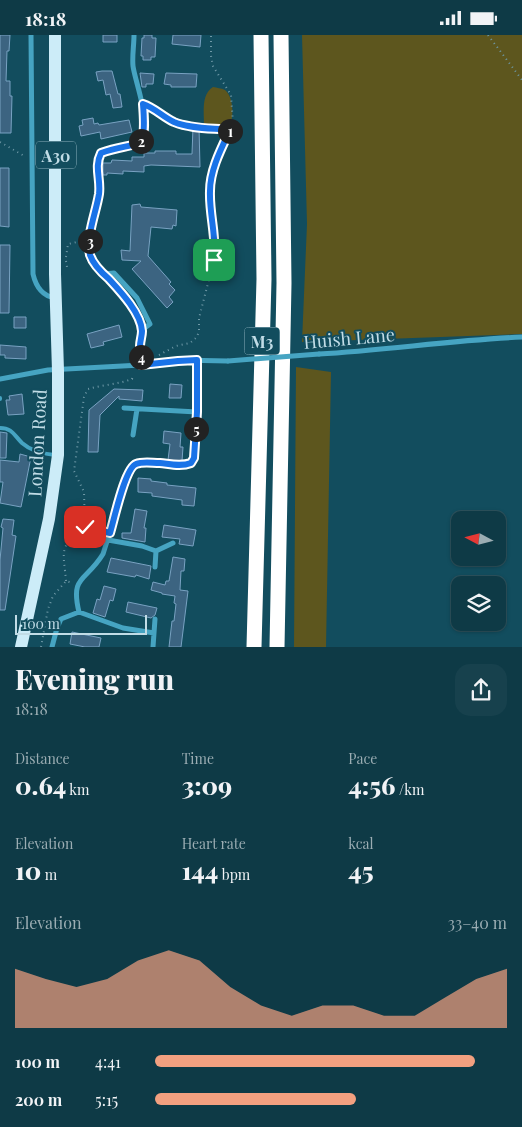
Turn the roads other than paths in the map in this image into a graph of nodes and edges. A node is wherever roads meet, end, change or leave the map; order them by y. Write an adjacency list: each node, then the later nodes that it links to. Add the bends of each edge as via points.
1 (31, 35): 7 (street, via 33,274 35,284 43,294)
2 (55, 35): 7 (main road, London Road / A30)
3 (134, 35): 6 (street, via 133,65 143,104 145,129 143,139 136,145 101,153 98,159 100,192 90,239 90,256)
4 (261, 35): 30 (highway, M3, via 264,279)
5 (282, 35): 31 (highway, M3, via 284,283)
6 (104, 274): 8 (street, via 128,302); 8 (street, via 114,273 137,298 150,324)
7 (56, 298): 12 (main road, London Road / A30)
8 (142, 330): 11 (street)
9 (522, 337): 10 (street, Huish Lane, bridge, via 470,339 372,351 228,361)
10 (197, 360): 11 (street, Huish Lane); 16 (street)
11 (141, 365): 12 (street, Huish Lane)
12 (58, 370): 13 (street, Huish Lane); 19 (main road, London Road / A30)
13 (0, 379)
14 (124, 408): 15 (street)
15 (137, 409): 16 (street); 18 (street)
16 (197, 412): 20 (street, via 191,463 134,464 123,488)
17 (0, 427): 19 (lane, via 12,431 35,451)
18 (133, 435)
19 (58, 455): 27 (main road, London Road / A30, via 49,519)
20 (108, 540): 22 (street); 24 (street, via 96,565 77,584 75,594)
21 (173, 543): 22 (street)
22 (156, 551): 23 (street)
23 (155, 567)
24 (79, 612): 26 (street, via 123,627); 28 (street, via 61,619)
25 (155, 619): 26 (street)
26 (154, 633): 29 (street)
27 (21, 647)
28 (52, 647)
29 (154, 647)
30 (254, 647)
31 (277, 647)

